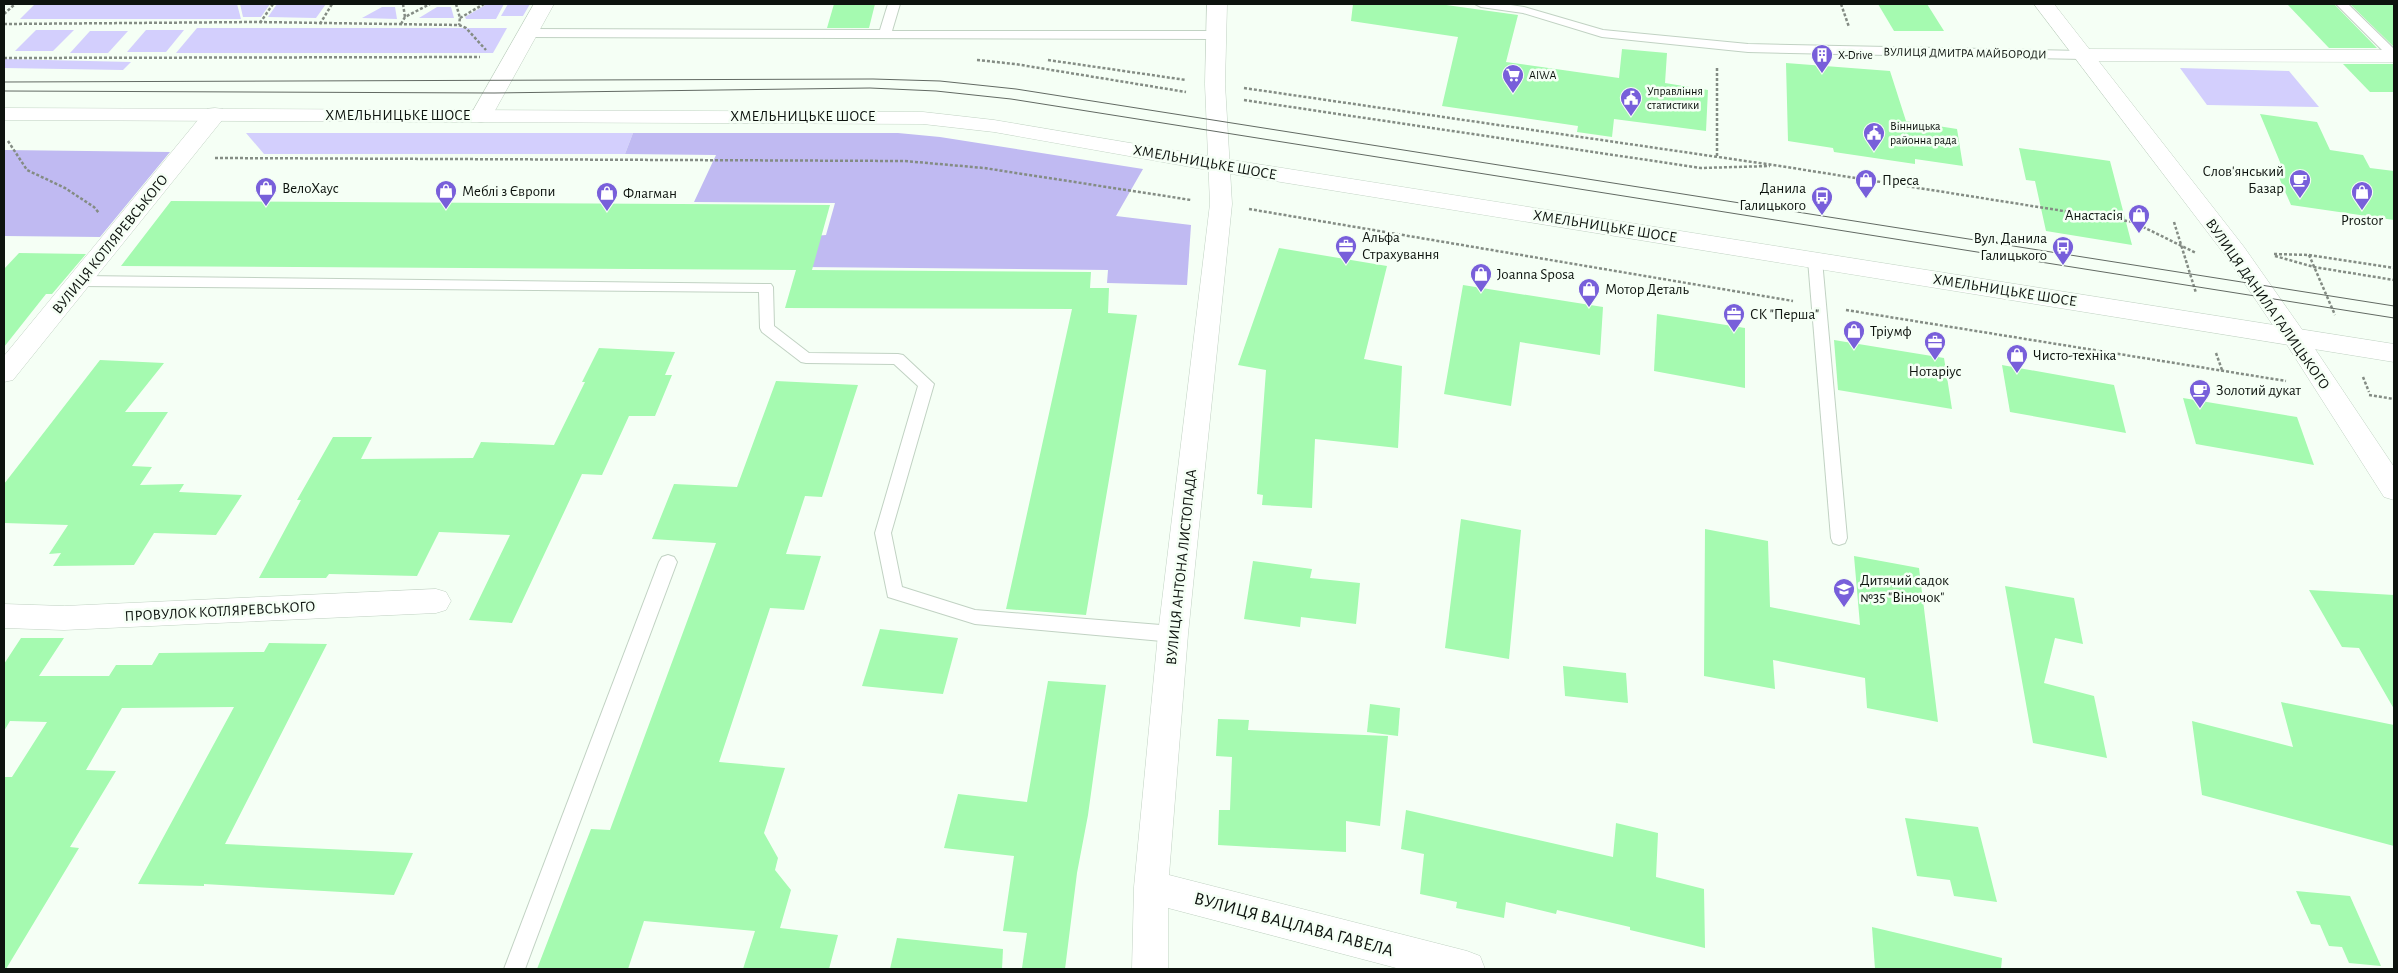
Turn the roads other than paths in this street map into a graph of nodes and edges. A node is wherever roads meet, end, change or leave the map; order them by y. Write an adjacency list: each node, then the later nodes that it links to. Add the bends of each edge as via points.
1 (544, 4): 7 (main road)
2 (894, 4): 8 (lane)
3 (1217, 4): 9 (main road, ВУЛИЦЯ АНТОНА ЛИСТОПАДА)
4 (1481, 4): 10 (lane, ВУЛИЦЯ ДМИТРА МАЙБОРОДИ, via 1524,10 1602,32 1748,48)
5 (2044, 4): 10 (main road, ВУЛИЦЯ ДАНИЛА ГАЛИЦЬКОГО)
6 (2342, 4): 11 (lane)
7 (528, 33): 8 (lane); 14 (main road)
8 (885, 34): 9 (lane)
9 (1217, 35): 15 (main road, ВУЛИЦЯ АНТОНА ЛИСТОПАДА, via 1215,90)
10 (2083, 55): 11 (main road, ВУЛИЦЯ ДМИТРА МАЙБОРОДИ); 18 (main road, ВУЛИЦЯ ДАНИЛА ГАЛИЦЬКОГО, via 2236,254)
11 (2394, 56)
12 (4, 114): 13 (main road, ХМЕЛЬНИЦЬКЕ ШОСЕ)
13 (215, 114): 14 (main road, ХМЕЛЬНИЦЬКЕ ШОСЕ); 17 (main road, ВУЛИЦЯ КОТЛЯРЕВСЬКОГО)
14 (481, 116): 15 (main road, ХМЕЛЬНИЦЬКЕ ШОСЕ, via 923,118 994,126)
15 (1219, 165): 16 (main road, ХМЕЛЬНИЦЬКЕ ШОСЕ); 26 (main road, ВУЛИЦЯ АНТОНА ЛИСТОПАДА, via 1221,204)
16 (1814, 260): 18 (main road, ХМЕЛЬНИЦЬКЕ ШОСЕ); 22 (lane)
17 (80, 281): 20 (main road, ВУЛИЦЯ КОТЛЯРЕВСЬКОГО); 26 (lane, via 766,287 767,328 806,358 898,359 926,384 883,534 894,592 975,618)
18 (2294, 337): 19 (main road, ХМЕЛЬНИЦЬКЕ ШОСЕ); 21 (main road, ВУЛИЦЯ ДАНИЛА ГАЛИЦЬКОГО)
19 (2394, 353)
20 (4, 373)
21 (2394, 489)
22 (1839, 538)
23 (668, 562): 28 (lane)
24 (436, 601): 25 (main road, ПРОВУЛОК КОТЛЯРЕВСЬКОГО, via 64,618)
25 (4, 616)
26 (1173, 634): 27 (main road, ВУЛИЦЯ АНТОНА ЛИСТОПАДА)
27 (1150, 887): 29 (main road, ВУЛИЦЯ АНТОНА ЛИСТОПАДА); 30 (main road, ВУЛИЦЯ ВАЦЛАВА ГАВЕЛА)
28 (514, 969)
29 (1150, 969)
30 (1467, 969)

